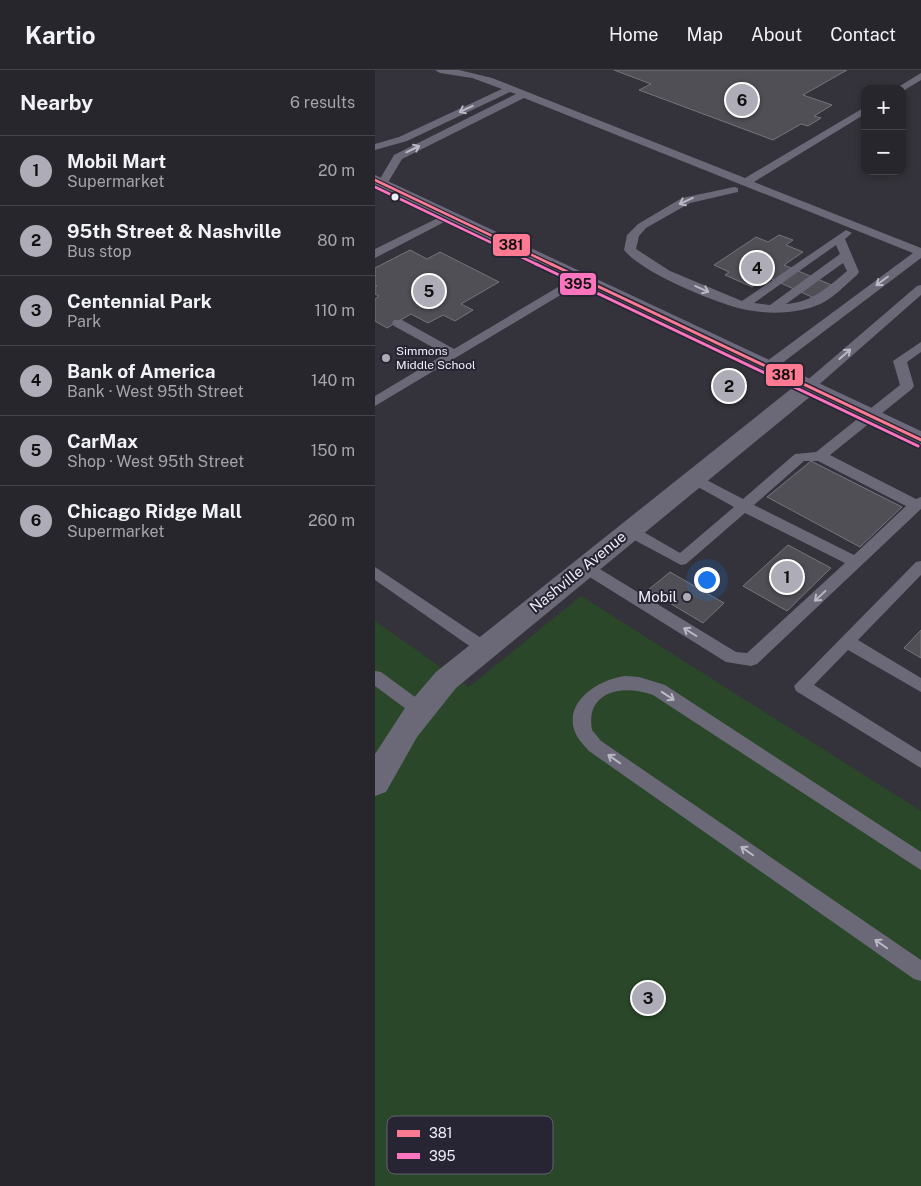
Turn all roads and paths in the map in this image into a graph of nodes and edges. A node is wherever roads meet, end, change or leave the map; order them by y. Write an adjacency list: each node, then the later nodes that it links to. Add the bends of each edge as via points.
1 (440, 70): 4 (lane, via 473,75)
2 (921, 76): 3 (lane)
3 (906, 85)
4 (511, 88): 5 (lane); 7 (lane, one-way to 7, via 403,139)
5 (524, 94): 8 (lane, one-way to 5, via 398,157); 9 (lane)
6 (861, 112): 9 (lane)
7 (375, 147)
8 (379, 182): 11 (main road)
9 (746, 182): 12 (lane)
10 (734, 190): 18 (lane, one-way to 18, via 686,200 633,234 631,250 635,257 649,265)
11 (448, 216): 15 (lane); 16 (main road)
12 (856, 226): 13 (lane); 14 (lane)
13 (844, 251): 18 (lane); 19 (lane); 20 (lane); 21 (lane)
14 (921, 252): 25 (lane, one-way to 25)
15 (375, 254)
16 (580, 278): 24 (lane); 25 (main road)
17 (921, 289): 26 (lane, one-way to 17)
18 (744, 305): 19 (lane)
19 (757, 307): 21 (lane)
20 (791, 307): 21 (lane)
21 (773, 308)
22 (398, 323): 24 (lane)
23 (921, 346): 28 (lane, via 900,361 907,386)
24 (454, 354): 27 (lane)
25 (767, 367): 26 (main road)
26 (809, 386): 28 (main road); 31 (street, Nashville Avenue)
27 (375, 402)
28 (870, 416): 29 (main road); 30 (lane)
29 (921, 440)
30 (820, 456): 32 (lane); 33 (lane, via 801,457)
31 (694, 479): 33 (lane); 34 (street, Nashville Avenue)
32 (918, 504): 35 (lane)
33 (745, 506): 34 (lane, via 681,560); 35 (lane)
34 (630, 531): 37 (street, Nashville Avenue)
35 (856, 562): 37 (lane, one-way to 37, via 751,660 732,658)
36 (921, 566): 39 (lane)
37 (585, 567): 40 (street, Nashville Avenue)
38 (375, 572): 40 (lane)
39 (848, 642): 42 (lane); 44 (lane, via 802,686)
40 (484, 648): 43 (street, Nashville Avenue, via 447,680)
41 (375, 677): 43 (lane)
42 (921, 686)
43 (420, 710): 45 (street, Nashville Avenue)
44 (921, 761)
45 (375, 783)
46 (921, 862): 47 (lane, one-way to 46, via 595,746 583,732 586,704 609,685 624,682 659,690)
47 (921, 972)

